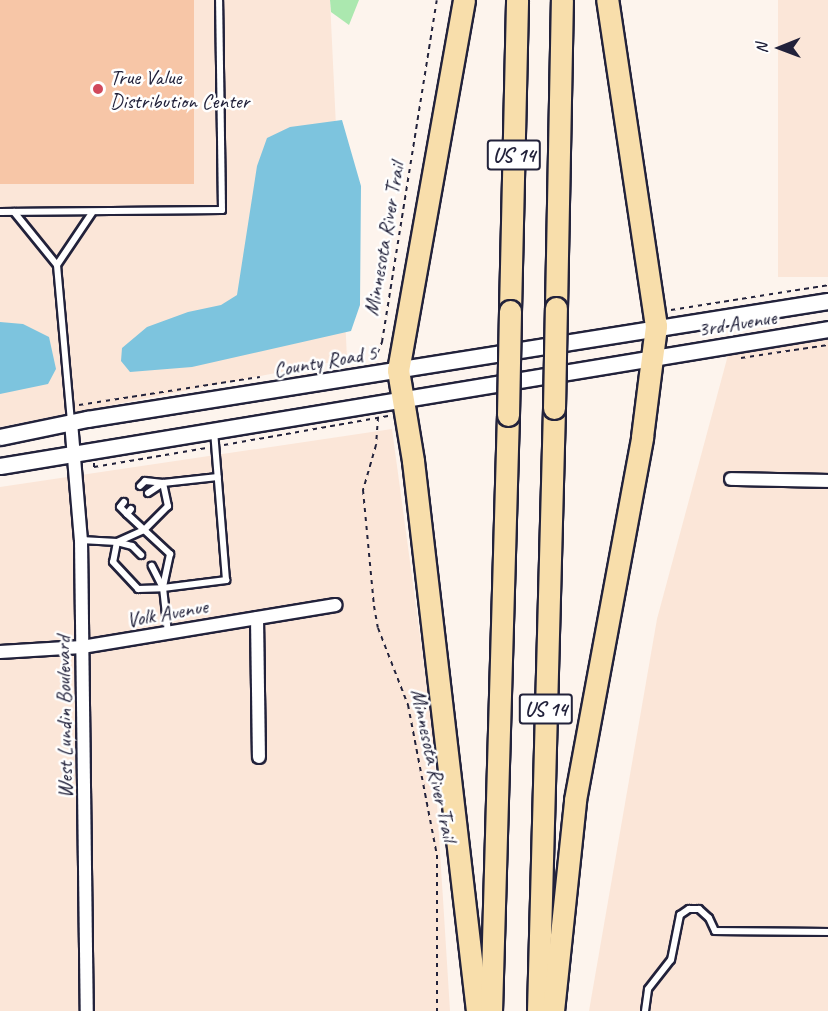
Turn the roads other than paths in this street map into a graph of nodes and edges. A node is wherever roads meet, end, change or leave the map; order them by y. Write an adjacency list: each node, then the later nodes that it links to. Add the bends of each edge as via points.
1 (219, 0): 8 (lane, via 222,210)
2 (464, 0): 14 (highway)
3 (517, 0): 43 (highway, US 14, bridge)
4 (562, 0): 44 (highway, US 14, bridge)
5 (607, 0): 11 (highway)
6 (0, 212): 7 (lane)
7 (14, 212): 8 (lane); 9 (lane)
8 (92, 213): 9 (lane)
9 (57, 266): 16 (lane)
10 (828, 301): 11 (street, 3rd Avenue)
11 (656, 326): 13 (highway); 14 (street, County Road 5)
12 (828, 329): 13 (street, 3rd Avenue)
13 (653, 358): 15 (street); 45 (highway, via 574,800)
14 (398, 370): 15 (highway); 16 (street, County Road 5)
15 (402, 400): 17 (street); 42 (highway, via 413,461)
16 (71, 422): 18 (street, County Road 5); 19 (street, West Lundin Boulevard)
17 (214, 432): 19 (street); 21 (lane)
18 (0, 437)
19 (75, 454): 20 (street); 29 (street, West Lundin Boulevard)
20 (0, 466)
21 (218, 477): 24 (lane); 33 (lane, via 226,580)
22 (730, 479): 23 (street)
23 (828, 481)
24 (163, 483): 25 (lane, via 145,481); 26 (lane); 28 (lane, via 168,507)
25 (140, 486)
26 (148, 493)
27 (124, 502): 28 (lane, via 120,507 129,511)
28 (144, 530): 30 (lane); 33 (lane, via 170,554)
29 (81, 540): 30 (lane); 37 (street, West Lundin Boulevard)
30 (117, 542): 31 (lane, via 132,546); 33 (lane, via 113,562 138,589)
31 (141, 555)
32 (152, 566): 33 (lane)
33 (163, 588): 36 (lane)
34 (336, 605): 35 (street, Volk Avenue)
35 (257, 618): 36 (street, Volk Avenue); 39 (street)
36 (168, 633): 37 (street, Volk Avenue)
37 (82, 647): 38 (street, Volk Avenue); 41 (street, West Lundin Boulevard)
38 (0, 652)
39 (260, 757)
40 (828, 932): 46 (lane, via 715,932 709,918 699,909 689,909 680,915 670,960 648,989)
41 (87, 1011)
42 (477, 1011)
43 (490, 1011)
44 (537, 1011)
45 (553, 1011)
46 (645, 1011)

